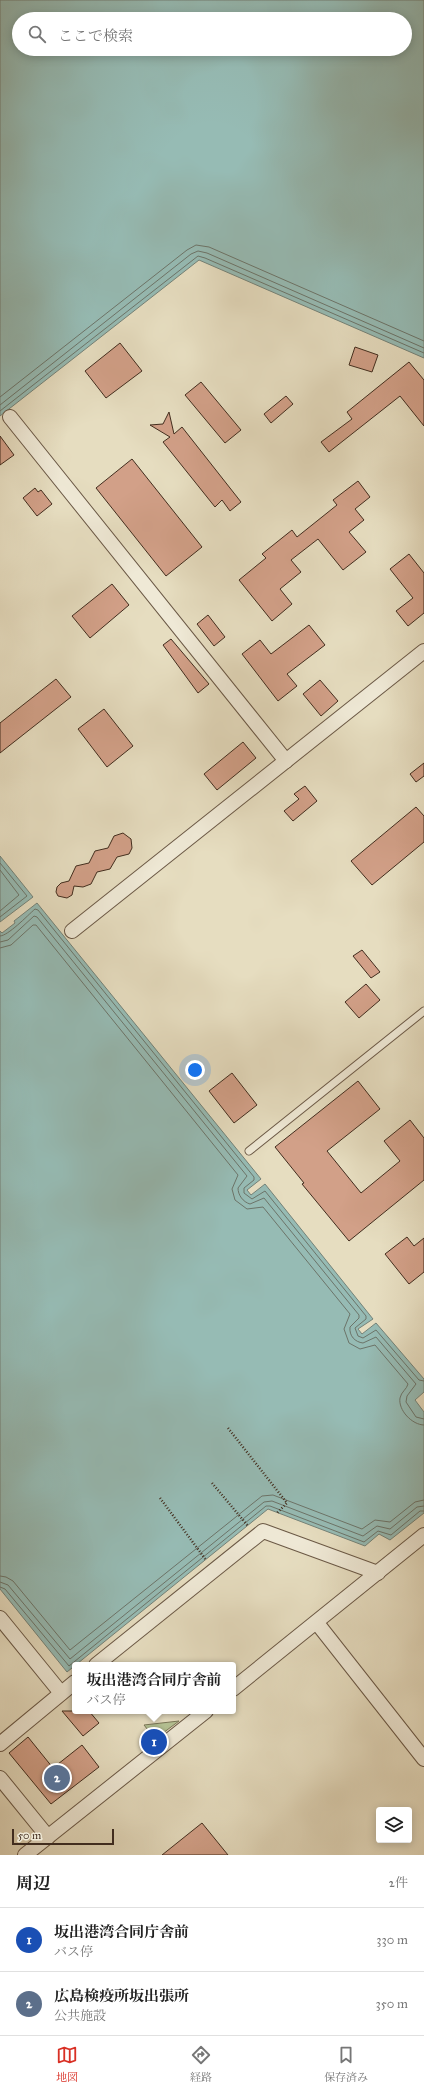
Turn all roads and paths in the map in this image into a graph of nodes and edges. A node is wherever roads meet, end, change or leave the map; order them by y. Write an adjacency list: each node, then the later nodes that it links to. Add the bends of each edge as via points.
1 (10, 417): 3 (street)
2 (424, 651): 3 (street)
3 (286, 761): 4 (street)
4 (72, 931)
5 (424, 1011): 6 (lane)
6 (249, 1151)
7 (228, 1428): 10 (path, via 287,1504)
8 (212, 1483): 11 (path)
9 (160, 1498): 13 (path)
10 (277, 1513)
11 (248, 1526)
12 (424, 1535): 14 (street)
13 (206, 1560)
14 (378, 1573): 16 (street); 17 (street, via 263,1531)
15 (0, 1618): 20 (street)
16 (316, 1623): 19 (street); 23 (street)
17 (100, 1662)
18 (72, 1685): 20 (street)
19 (236, 1687)
20 (61, 1694): 22 (street)
21 (202, 1714): 25 (street)
22 (0, 1744)
23 (424, 1758)
24 (0, 1778): 25 (street)
25 (48, 1837): 26 (street)
26 (25, 1855)

